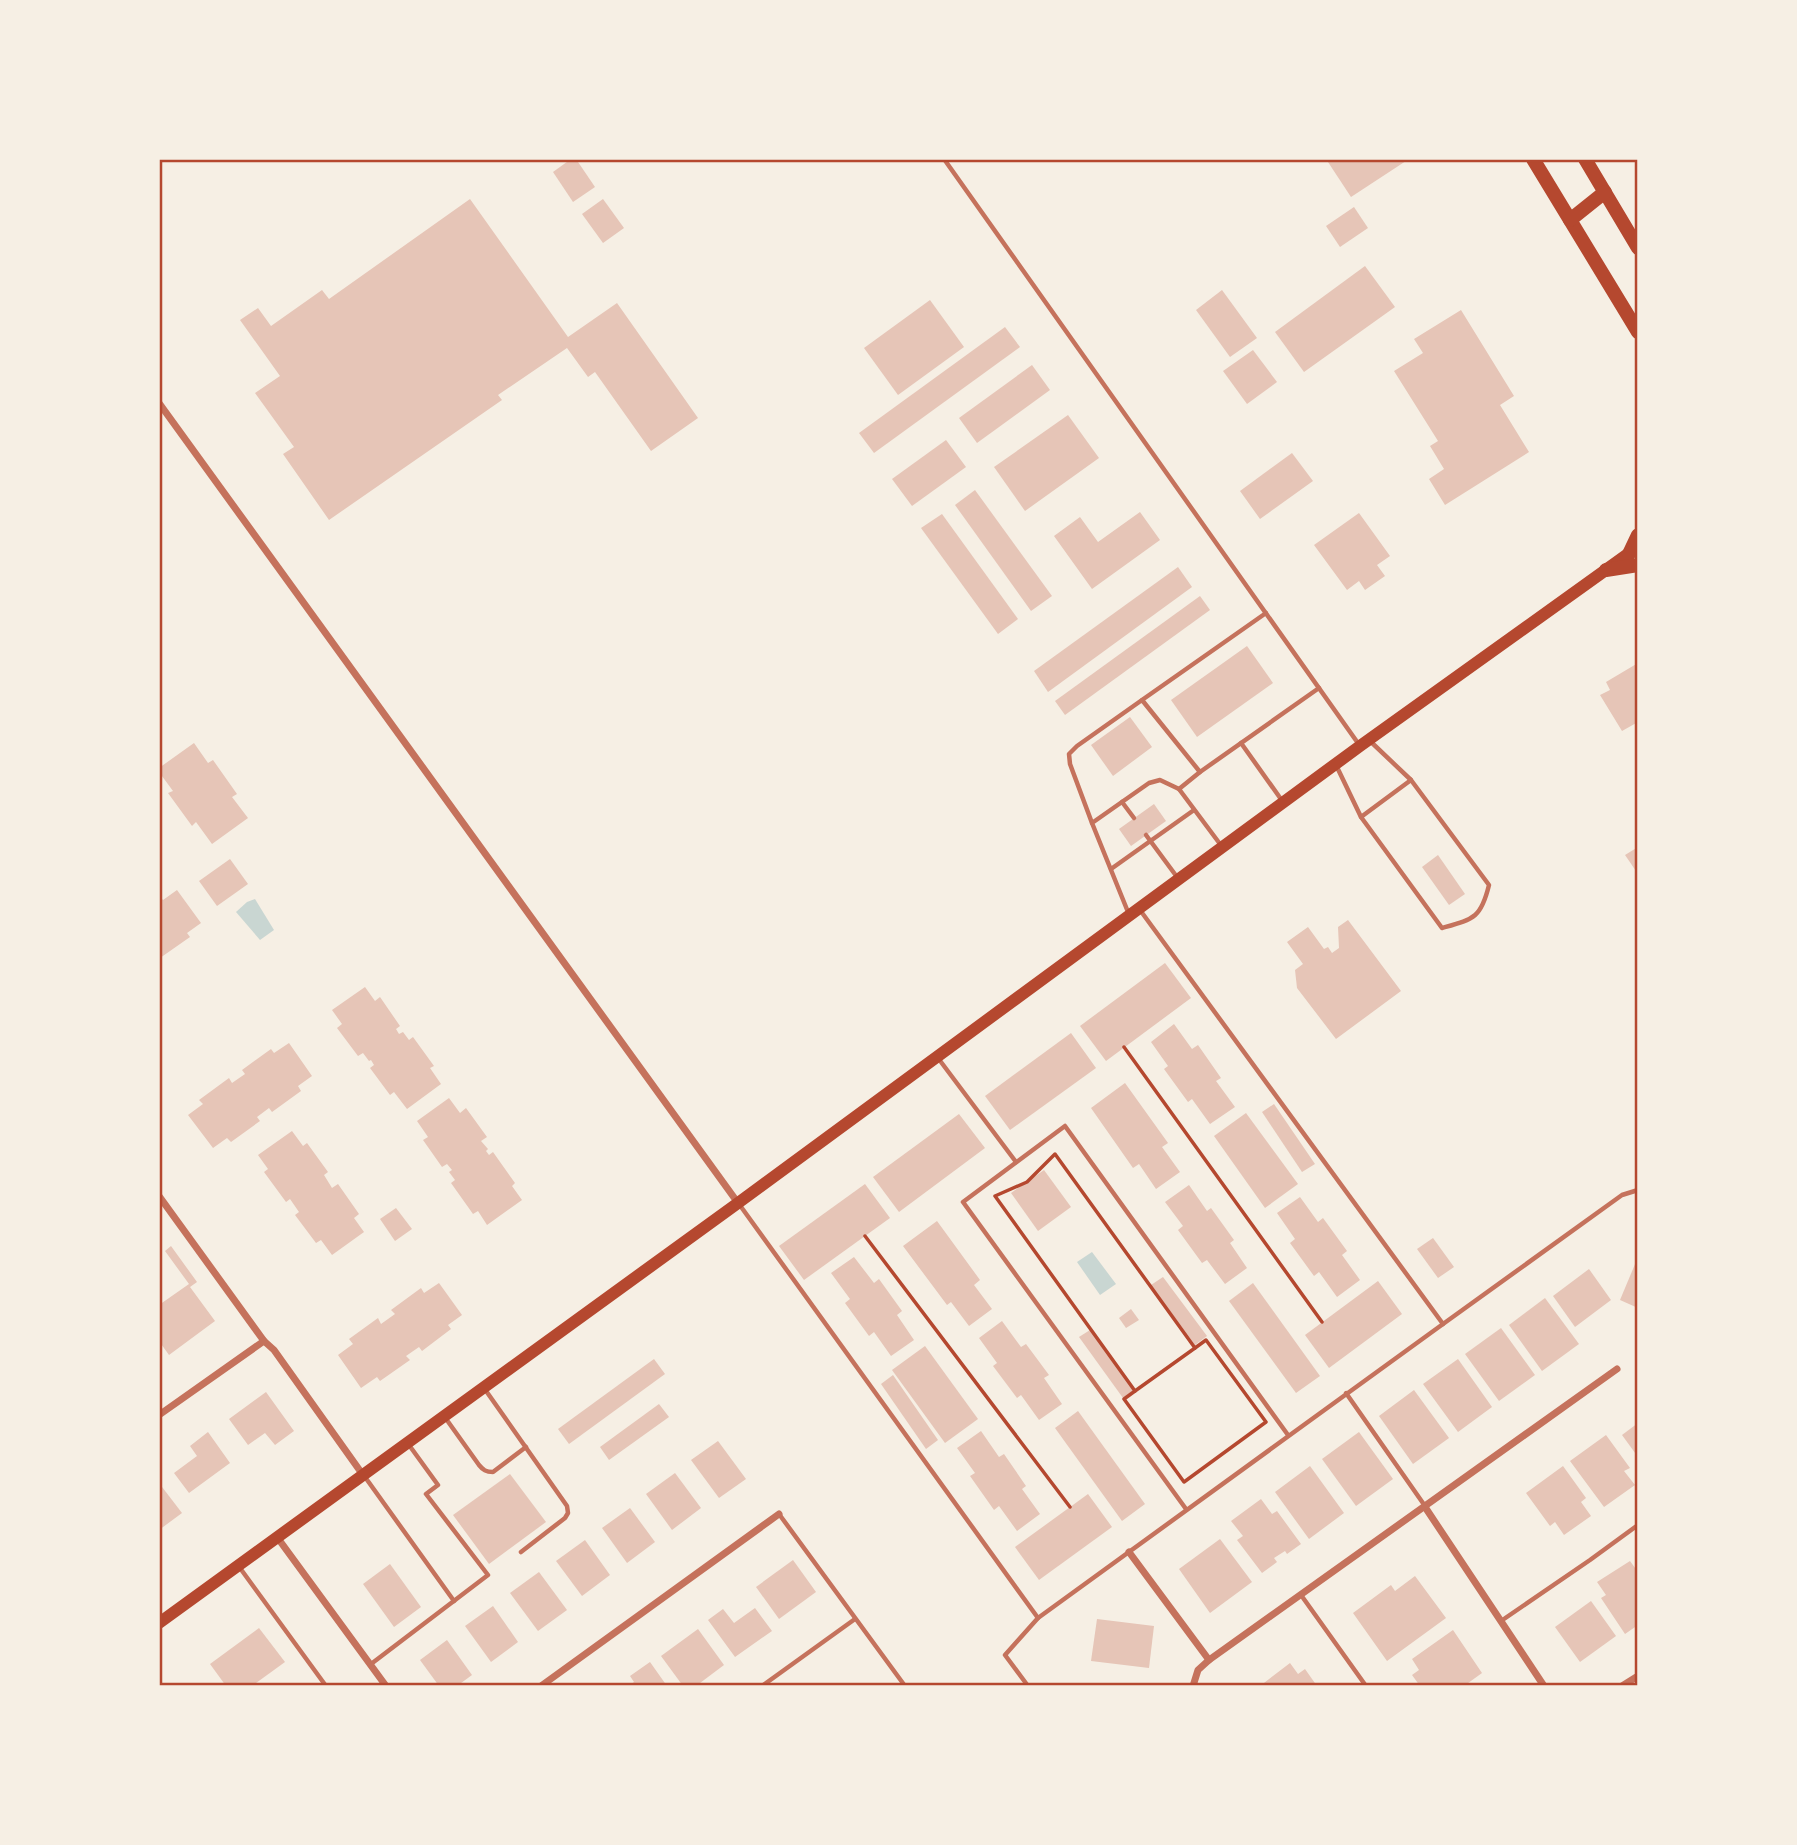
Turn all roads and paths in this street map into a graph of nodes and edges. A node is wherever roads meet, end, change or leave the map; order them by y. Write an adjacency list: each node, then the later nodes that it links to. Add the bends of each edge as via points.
1 (944, 159): 12 (lane)
2 (1533, 159): 5 (main road)
3 (1585, 159): 4 (main road)
4 (1605, 192): 5 (main road); 6 (main road)
5 (1570, 220): 7 (main road)
6 (1638, 248)
7 (1638, 332)
8 (159, 403): 38 (street)
9 (1638, 536): 10 (main road)
10 (1635, 555): 11 (main road)
11 (1606, 570): 16 (main road)
12 (1266, 613): 13 (lane); 14 (lane)
13 (1319, 688): 15 (lane); 16 (lane)
14 (1142, 701): 18 (lane); 26 (lane, via 1069,754)
15 (1241, 743): 18 (lane); 22 (lane)
16 (1364, 743): 17 (main road); 19 (lane)
17 (1336, 764): 22 (main road); 24 (lane)
18 (1200, 772): 20 (lane)
19 (1411, 780): 24 (lane); 24 (lane, via 1489,885 1484,906 1470,920 1442,928)
20 (1179, 789): 21 (lane, via 1160,780); 23 (lane)
21 (1122, 803): 25 (lane); 26 (lane)
22 (1284, 803): 29 (main road)
23 (1194, 810): 28 (lane); 29 (lane)
24 (1361, 817)
25 (1134, 818)
26 (1092, 824): 30 (lane)
27 (1146, 835): 28 (lane)
28 (1150, 841): 30 (lane); 31 (lane)
29 (1223, 848): 31 (main road)
30 (1111, 869): 32 (lane)
31 (1179, 880): 32 (main road)
32 (1135, 913): 34 (main road); 41 (lane)
33 (1124, 1047): 40 (path)
34 (938, 1057): 35 (lane); 38 (main road)
35 (1016, 1163): 50 (lane, via 1065,1126); 56 (lane, via 963,1202)
36 (1638, 1190): 41 (lane, via 1622,1195)
37 (159, 1196): 42 (street)
38 (738, 1203): 45 (main road); 65 (lane)
39 (865, 1236): 54 (path)
40 (1322, 1322)
41 (1443, 1324): 47 (lane)
42 (264, 1341): 48 (street); 53 (street)
43 (1195, 1348): 46 (path); 46 (path, via 1206,1340 1266,1422 1184,1482 1124,1399); 46 (path, via 1055,1154 1027,1182 995,1196)
44 (1617, 1369): 55 (street)
45 (484, 1387): 49 (main road); 52 (lane)
46 (1135, 1391)
47 (1346, 1394): 50 (lane); 55 (lane)
48 (159, 1415)
49 (444, 1416): 51 (main road); 52 (lane, via 483,1470 493,1472)
50 (1287, 1435): 56 (lane)
51 (407, 1442): 53 (main road); 64 (lane, via 438,1485 426,1494 488,1576)
52 (526, 1447): 60 (lane, via 568,1513)
53 (363, 1475): 59 (main road); 64 (lane)
54 (1070, 1507)
55 (1425, 1507): 63 (street); 67 (street)
56 (1185, 1509): 61 (lane)
57 (779, 1514): 66 (lane); 74 (street)
58 (1638, 1525): 67 (lane)
59 (277, 1537): 62 (main road); 70 (street)
60 (521, 1552)
61 (1129, 1552): 65 (lane); 69 (street)
62 (238, 1565): 68 (main road); 72 (lane)
63 (1301, 1595): 69 (street); 79 (lane)
64 (454, 1601): 70 (lane)
65 (1038, 1618): 77 (lane, via 1005,1655)
66 (855, 1619): 75 (lane); 76 (lane)
67 (1501, 1622): 80 (street)
68 (159, 1623)
69 (1209, 1660): 78 (street, via 1198,1670)
70 (370, 1665): 73 (street)
71 (1638, 1676): 81 (street)
72 (326, 1686)
73 (386, 1686)
74 (541, 1686)
75 (762, 1686)
76 (905, 1686)
77 (1028, 1686)
78 (1192, 1686)
79 (1366, 1686)
80 (1544, 1686)
81 (1622, 1686)

